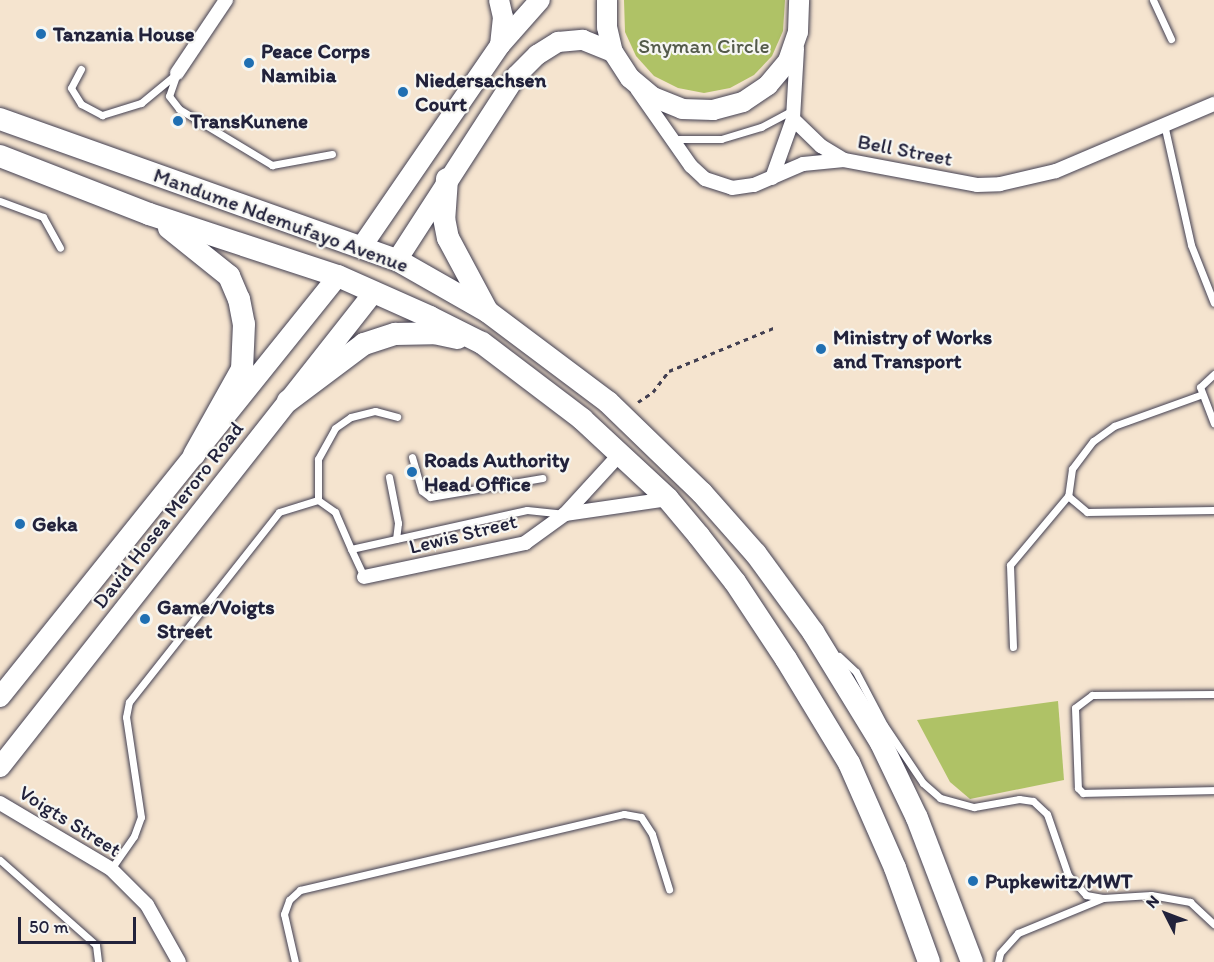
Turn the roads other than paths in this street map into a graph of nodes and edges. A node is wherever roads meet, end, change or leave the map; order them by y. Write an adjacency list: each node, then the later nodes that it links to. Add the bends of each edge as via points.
1 (226, 0): 12 (street)
2 (499, 0): 9 (main road, via 503,17)
3 (540, 0): 9 (main road)
4 (607, 0): 10 (main road, via 607,27)
5 (1153, 0): 8 (lane)
6 (800, 2): 7 (main road)
7 (798, 32): 13 (main road, via 788,61 768,86 742,102 713,110 672,105 653,98); 15 (street)
8 (1170, 39)
9 (500, 45): 26 (main road)
10 (613, 52): 13 (main road); 23 (main road, via 583,40 558,42 537,55 516,76)
11 (81, 69): 12 (lane, via 72,88 81,104 102,115 141,103)
12 (177, 73): 19 (lane, via 169,96 179,108 272,165)
13 (630, 78): 18 (street, Bell Street)
14 (1214, 104): 17 (street, Bell Street)
15 (793, 114): 18 (lane, via 721,139); 21 (street, via 821,146); 22 (street)
16 (0, 119): 26 (main road, Mandume Ndemufayo Avenue)
17 (1164, 124): 21 (street, Bell Street, via 1056,171 1000,184 977,185); 31 (lane, via 1191,244)
18 (670, 139): 22 (street, Bell Street, via 705,179 732,188)
19 (332, 154)
20 (0, 156): 25 (main road, Mandume Ndemufayo Avenue)
21 (844, 160): 22 (street, Bell Street, via 803,164)
22 (772, 178)
23 (447, 179): 28 (main road); 32 (main road, via 444,218 448,238)
24 (0, 201): 27 (lane, via 43,217)
25 (149, 214): 29 (main road, Mandume Ndemufayo Avenue); 40 (main road, via 191,242 229,276 243,315 246,345 242,369)
26 (362, 246): 28 (main road, Mandume Ndemufayo Avenue); 29 (main road)
27 (60, 248)
28 (397, 260): 30 (main road); 32 (main road, Mandume Ndemufayo Avenue)
29 (338, 276): 30 (main road, Mandume Ndemufayo Avenue); 40 (main road, David Hosea Meroro Road)
30 (374, 292): 33 (main road, Mandume Ndemufayo Avenue); 36 (main road, David Hosea Meroro Road)
31 (1214, 303)
32 (488, 312): 52 (main road, Mandume Ndemufayo Avenue, via 572,373 644,435 756,554)
33 (482, 343): 36 (main road, via 434,333 395,334 364,344); 39 (main road, Mandume Ndemufayo Avenue, via 525,373)
34 (1214, 374): 35 (lane, via 1204,379)
35 (1200, 395): 38 (lane); 44 (lane, via 1114,426 1093,441 1072,469)
36 (288, 401): 56 (main road, David Hosea Meroro Road)
37 (397, 417): 46 (lane, via 375,411 351,417 335,428 318,459)
38 (1214, 423)
39 (620, 454): 45 (main road, Mandume Ndemufayo Avenue); 48 (street, Lewis Street)
40 (194, 455): 55 (main road, David Hosea Meroro Road)
41 (412, 457): 43 (lane, via 422,491 430,497)
42 (389, 477): 49 (lane, via 398,523)
43 (542, 478)
44 (1068, 496): 47 (lane, via 1087,512); 53 (lane, via 1011,565)
45 (668, 499): 48 (street, Lewis Street); 67 (main road, Mandume Ndemufayo Avenue, via 735,582 849,763 896,868)
46 (318, 500): 50 (lane, via 335,512); 60 (lane, via 279,512 129,702 126,717 141,817 134,836)
47 (1214, 510)
48 (566, 514): 49 (lane, via 527,510); 51 (street, Lewis Street, via 525,543)
49 (396, 539): 50 (lane)
50 (351, 549): 51 (lane)
51 (364, 577)
52 (813, 632): 62 (lane, via 856,672 884,725 923,783 940,798 974,807 1019,799 1032,801 1047,814 1068,875 1086,895); 68 (main road, Mandume Ndemufayo Avenue, via 891,765 917,818)
53 (1013, 647)
54 (1214, 694): 57 (lane, via 1092,695 1075,708 1078,788 1083,792)
55 (0, 696)
56 (0, 767)
57 (1214, 790)
58 (0, 803): 60 (street, Voigts Street)
59 (0, 860): 64 (lane, via 96,945)
60 (111, 869): 65 (street, Voigts Street, via 147,905)
61 (669, 889): 66 (lane, via 652,834 641,817 624,814 300,890 289,900 284,914)
62 (1103, 898): 63 (lane, via 1151,896 1190,902); 69 (lane, via 1018,933 1000,953)
63 (1214, 924)
64 (98, 962)
65 (179, 962)
66 (295, 962)
67 (929, 962)
68 (972, 962)
69 (998, 962)

